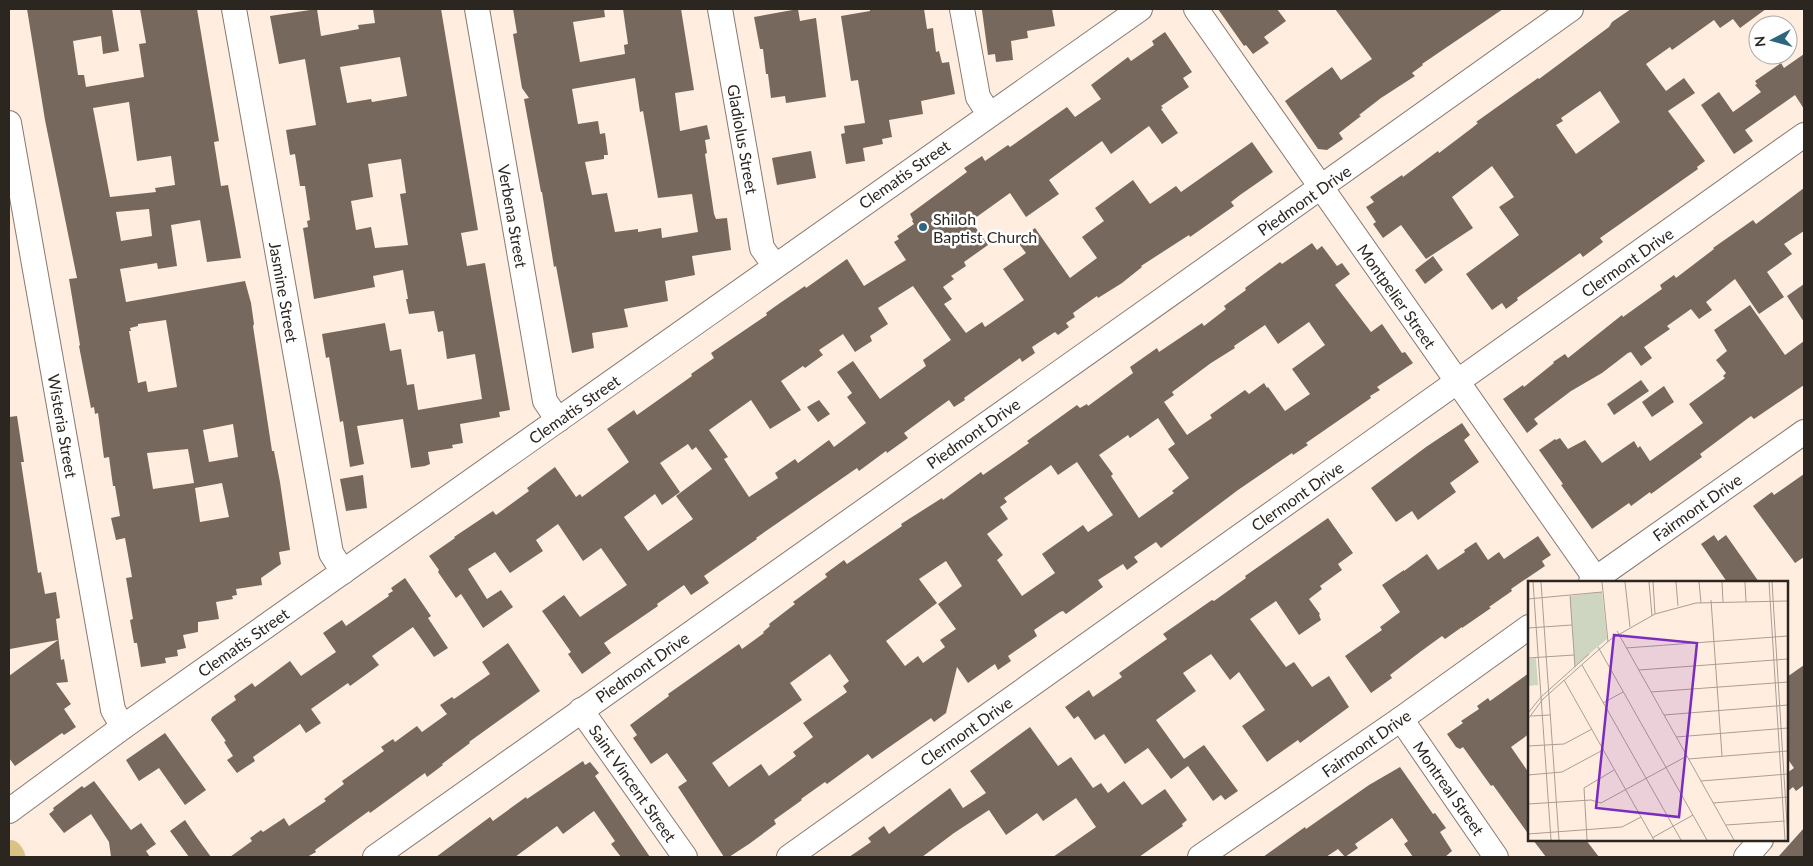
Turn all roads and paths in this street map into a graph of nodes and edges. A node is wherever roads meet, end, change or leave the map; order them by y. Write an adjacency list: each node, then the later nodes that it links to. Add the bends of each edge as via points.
1 (234, 9): 16 (street, Jasmine Street, via 331,553)
2 (477, 9): 14 (street, Verbena Street, via 545,401)
3 (720, 9): 12 (street, Gladiolus Street, via 762,248)
4 (962, 9): 8 (street, via 978,97)
5 (1140, 9): 8 (street, Clematis Street)
6 (1196, 9): 11 (street, Montpelier Street)
7 (1571, 9): 11 (street, Piedmont Drive)
8 (989, 114): 12 (street, Clematis Street)
9 (9, 123): 21 (street, Wisteria Street, via 113,710)
10 (1804, 135): 13 (street, Clermont Drive)
11 (1322, 188): 13 (street, Montpelier Street); 19 (street, Piedmont Drive)
12 (774, 266): 14 (street, Clematis Street)
13 (1457, 382): 17 (street, Montpelier Street); 28 (street, Clermont Drive)
14 (558, 420): 16 (street, Clematis Street)
15 (1804, 432): 17 (street, Fairmont Drive)
16 (343, 572): 21 (street, Clematis Street)
17 (1595, 581)
18 (1528, 627): 20 (street, Fairmont Drive)
19 (581, 710): 26 (street, Piedmont Drive); 27 (street, Saint Vincent Street)
20 (1401, 719): 29 (street, Fairmont Drive); 30 (street, Montreal Street)
21 (123, 727): 22 (street, Clematis Street)
22 (9, 811)
23 (1760, 841): 31 (street)
24 (9, 854): 25 (main road)
25 (11, 857)
26 (375, 857)
27 (685, 857)
28 (789, 857)
29 (1202, 857)
30 (1496, 857)
31 (1746, 857)

